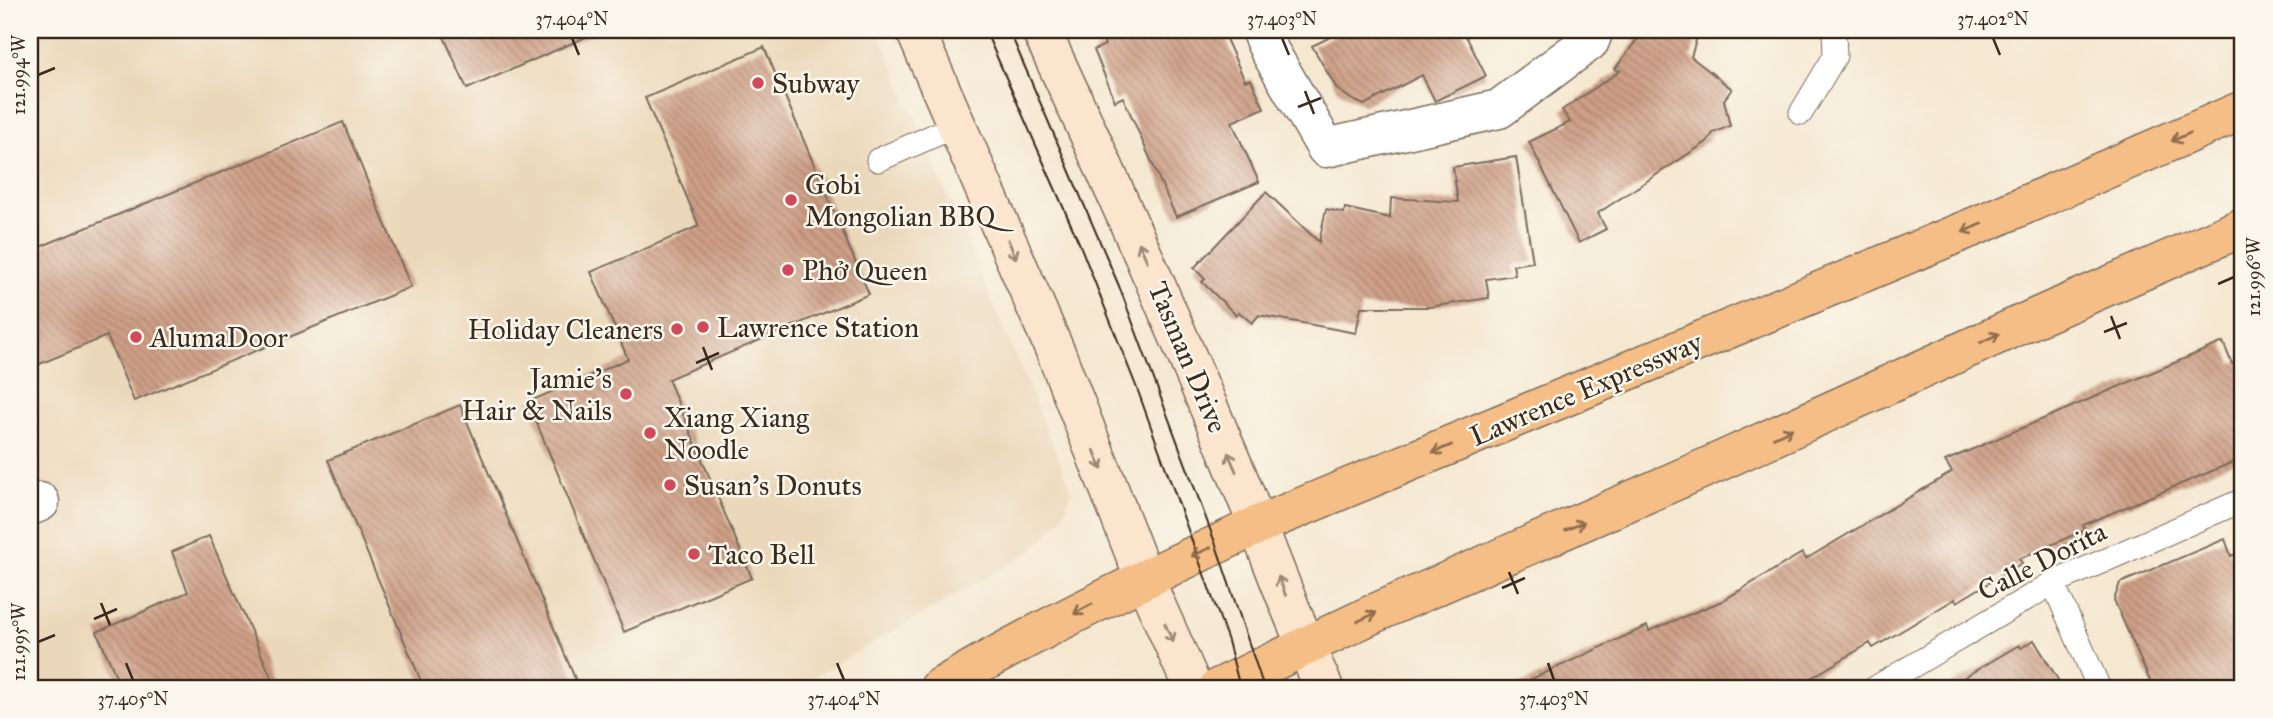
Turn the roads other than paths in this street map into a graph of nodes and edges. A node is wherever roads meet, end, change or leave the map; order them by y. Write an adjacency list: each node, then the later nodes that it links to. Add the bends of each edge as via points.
1 (915, 30): 8 (main road)
2 (1041, 30): 12 (main road, Tasman Drive, one-way to 2, via 1115,188)
3 (1260, 30): 4 (street, via 1326,148 1499,109 1590,41)
4 (1594, 30)
5 (1834, 30): 7 (lane, via 1835,55)
6 (2243, 110): 12 (highway, Lawrence Expressway, one-way to 12)
7 (1801, 113)
8 (958, 125): 9 (lane); 13 (main road, one-way to 13, via 1056,353)
9 (877, 160)
10 (2243, 227): 15 (highway, one-way to 10)
11 (2243, 500): 14 (lane, Calle Dorita)
12 (1258, 525): 13 (highway, Lawrence Expressway, one-way to 13); 15 (main road, Tasman Drive, one-way to 12)
13 (1144, 578): 16 (highway, Lawrence Expressway, one-way to 16); 17 (main road, one-way to 17)
14 (2053, 583): 20 (lane, Calle Dorita); 21 (lane)
15 (1305, 646): 18 (highway); 19 (main road, Tasman Drive)
16 (939, 688)
17 (1193, 688)
18 (1218, 688)
19 (1324, 688)
20 (1875, 688)
21 (2099, 688)

